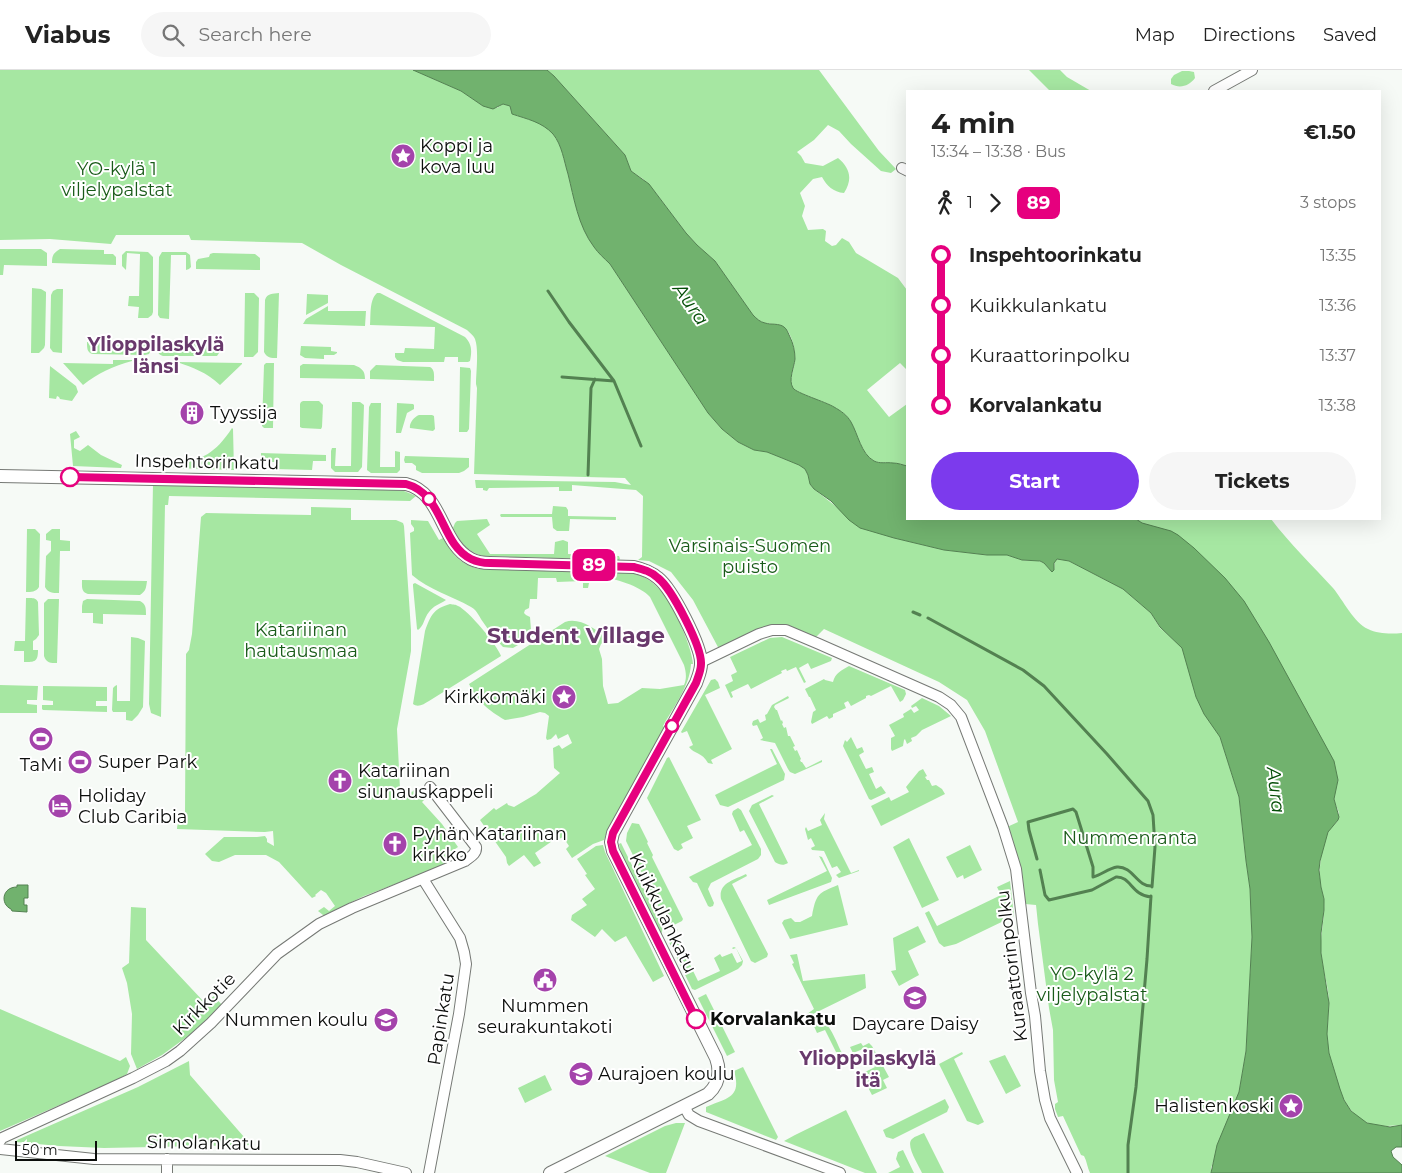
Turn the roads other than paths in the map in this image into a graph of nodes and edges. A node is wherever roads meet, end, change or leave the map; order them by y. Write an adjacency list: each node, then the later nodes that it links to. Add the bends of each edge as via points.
1 (1252, 70): 2 (street)
2 (1216, 90)
3 (0, 476): 4 (street, Inspehtorinkatu, via 406,484 424,493 460,550 476,561 634,567 651,572 670,591 694,638)
4 (701, 662): 7 (street, Kuikkulankatu, via 696,683 611,842 718,1064 718,1082 713,1090); 16 (street, Kuraattorinpolku, via 759,634 786,630 938,697 961,716 1016,869 1045,1100 1050,1118)
5 (430, 787): 6 (street, Kirkkotie, via 476,850 465,861)
6 (423, 879): 8 (street, Kirkkotie, via 352,908 295,940 277,954 199,1035 166,1061); 13 (street, Papinkatu, via 460,938 466,964 460,1014)
7 (684, 1106): 14 (street, Kuikkulankatu); 15 (street, via 689,1115 699,1121)
8 (0, 1141)
9 (0, 1149): 10 (street, Simolankatu, via 94,1159)
10 (167, 1159): 11 (street); 12 (street, Simolankatu, via 340,1160)
11 (167, 1173)
12 (406, 1173)
13 (429, 1173)
14 (550, 1173)
15 (840, 1173)
16 (1077, 1173)

